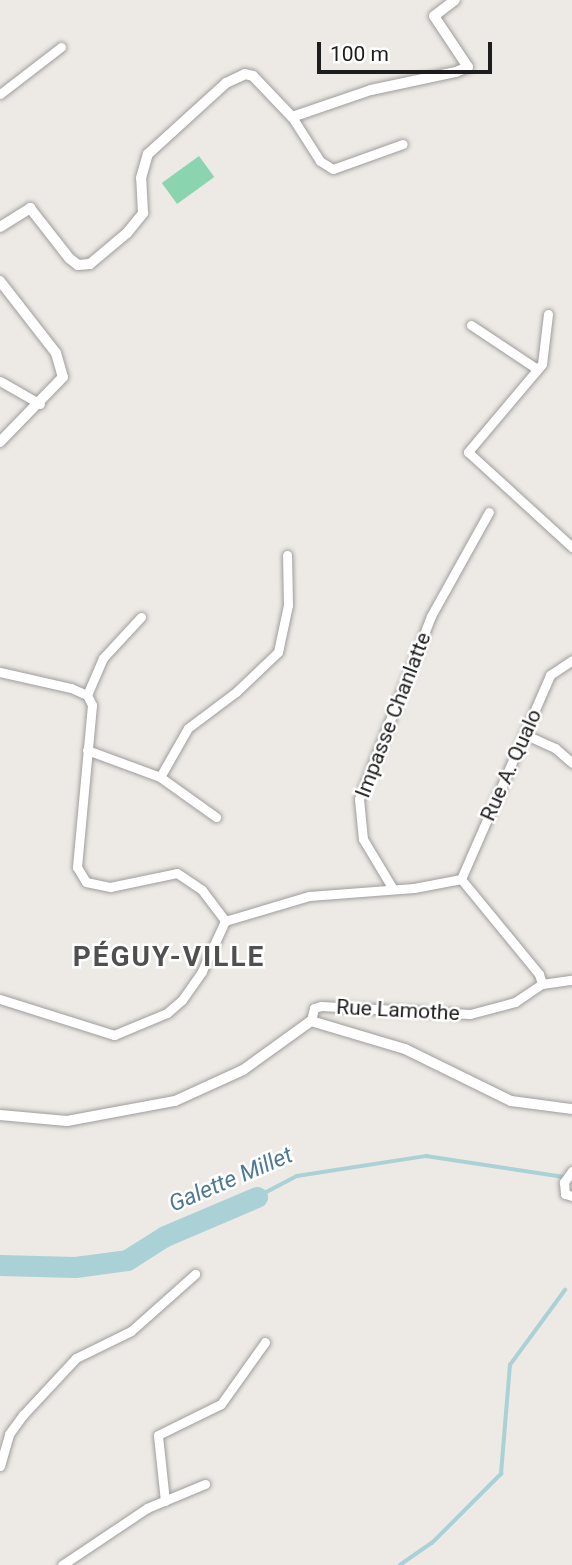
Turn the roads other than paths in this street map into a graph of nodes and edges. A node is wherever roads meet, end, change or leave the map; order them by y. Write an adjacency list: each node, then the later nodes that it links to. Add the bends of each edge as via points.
1 (455, 0): 4 (street, via 433,16 468,67 371,90)
2 (61, 47): 3 (street)
3 (0, 94)
4 (292, 117): 5 (street, via 320,162 332,169); 6 (street, via 253,76 245,74 226,83 155,145 144,163 143,213 127,233 84,266 69,258 30,208)
5 (403, 144)
6 (0, 227)
7 (0, 281): 12 (street, via 61,366 60,384)
8 (548, 314): 10 (street, via 544,357)
9 (471, 325): 10 (street)
10 (537, 369): 15 (street, via 468,452)
11 (0, 381): 12 (street)
12 (40, 404): 13 (street)
13 (0, 442)
14 (489, 512): 27 (street, Impasse Chanlatte, via 431,616 359,799 363,839)
15 (572, 547)
16 (287, 555): 24 (street, via 288,605 278,652 188,728)
17 (141, 617): 20 (street, via 103,658)
18 (572, 660): 21 (street, Rue A. Qualo, via 550,675)
19 (0, 672): 20 (street)
20 (87, 695): 22 (street, via 92,705)
21 (526, 734): 23 (street, via 555,748); 26 (street, Rue A. Qualo)
22 (87, 750): 24 (street); 28 (street, via 80,876 86,882 110,887 177,873 202,890)
23 (572, 763)
24 (160, 777): 25 (street)
25 (216, 817)
26 (461, 879): 27 (street); 30 (street, via 539,974)
27 (393, 889): 28 (street, via 309,895)
28 (225, 921): 31 (street, via 202,971 182,1000 142,1025 114,1035)
29 (572, 980): 30 (street, Rue Lamothe)
30 (542, 984): 33 (street, Rue Lamothe, via 515,1002 470,1014 321,1006 314,1008)
31 (4, 1001): 32 (street)
32 (0, 1013)
33 (311, 1021): 34 (street, Rue Lamothe, via 405,1049 511,1101); 35 (street, Rue Lamothe, via 243,1070 175,1101 67,1121)
34 (572, 1109)
35 (0, 1115)
36 (572, 1171): 37 (street, via 564,1181 565,1194)
37 (572, 1196)
38 (195, 1274): 40 (street, via 131,1331 76,1357 9,1434)
39 (265, 1342): 42 (street, via 221,1404 158,1435)
40 (0, 1466)
41 (205, 1484): 42 (street)
42 (165, 1501): 43 (street, via 119,1525)
43 (62, 1565)

